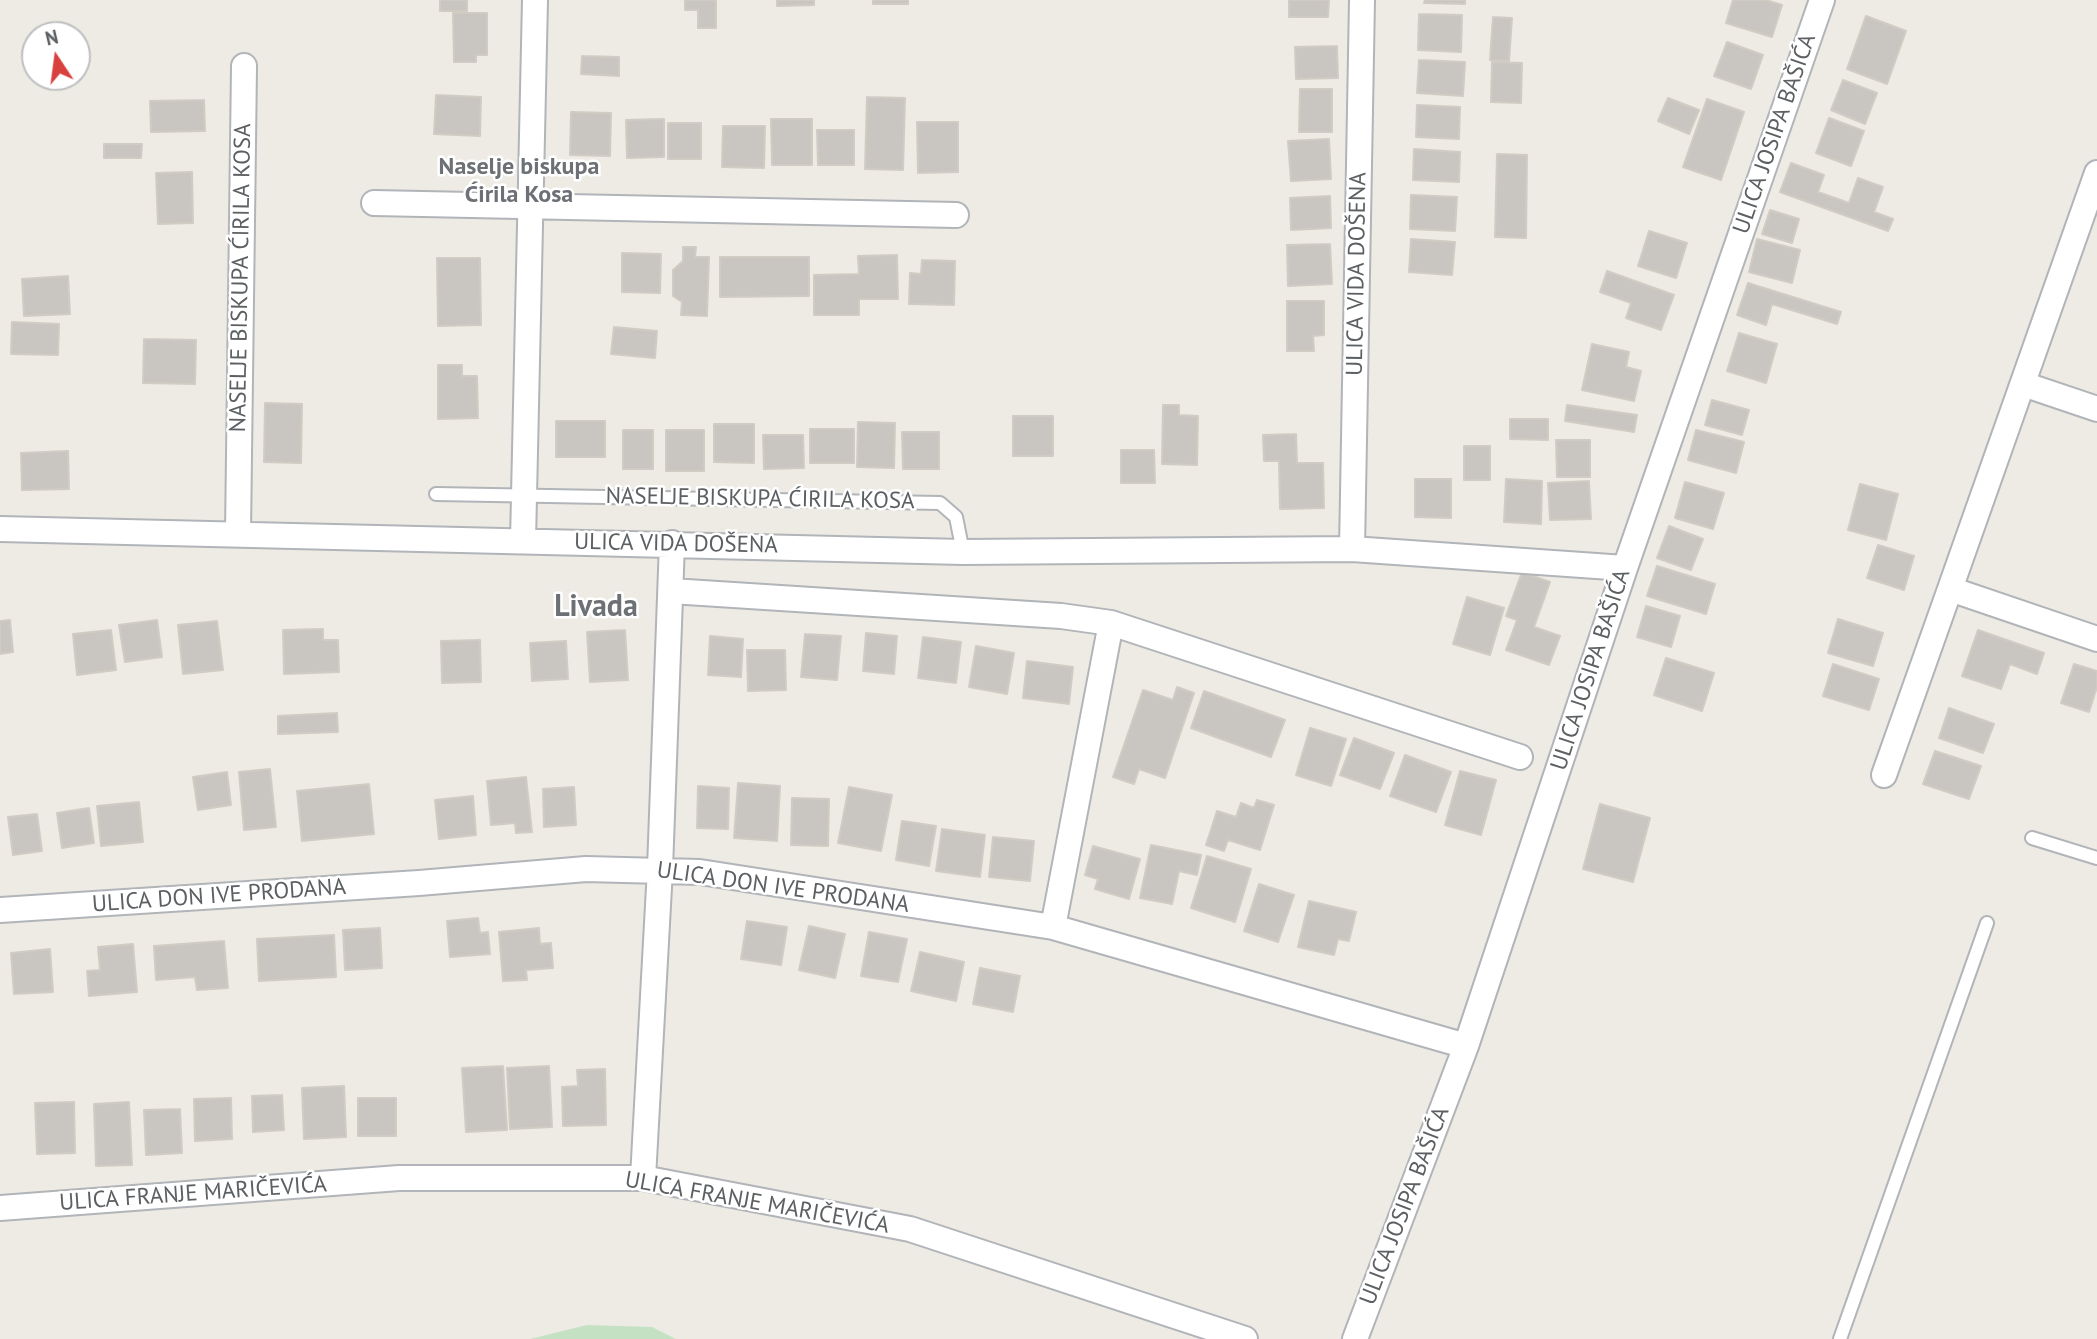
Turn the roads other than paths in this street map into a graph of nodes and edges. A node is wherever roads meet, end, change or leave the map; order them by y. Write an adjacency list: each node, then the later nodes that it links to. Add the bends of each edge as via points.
1 (535, 0): 7 (street)
2 (1362, 0): 17 (street, ULICA VIDA DOŠENA)
3 (1822, 0): 19 (street, ULICA JOSIPA BAŠIĆA)
4 (244, 66): 14 (street, NASELJE BISKUPA ĆIRILA KOSA)
5 (2097, 173): 9 (street)
6 (374, 202): 7 (street)
7 (530, 207): 8 (street); 11 (street)
8 (956, 215)
9 (2023, 384): 10 (street); 20 (street)
10 (2097, 409)
11 (524, 493): 12 (lane, NASELJE BISKUPA ĆIRILA KOSA); 15 (street); 18 (lane, NASELJE BISKUPA ĆIRILA KOSA, via 940,503 956,517)
12 (436, 494)
13 (0, 529): 14 (street, ULICA VIDA DOŠENA)
14 (237, 533): 15 (street, ULICA VIDA DOŠENA)
15 (523, 541): 16 (street, ULICA VIDA DOŠENA)
16 (673, 543): 18 (street, ULICA VIDA DOŠENA); 21 (street)
17 (1352, 549): 18 (street, ULICA VIDA DOŠENA); 19 (street, ULICA VIDA DOŠENA)
18 (963, 552)
19 (1625, 568): 32 (street, ULICA JOSIPA BAŠIĆA)
20 (1950, 589): 23 (street); 25 (street)
21 (671, 591): 22 (street, ULICA VIDA DOŠENA); 28 (street)
22 (1111, 623): 24 (street, ULICA VIDA DOŠENA); 31 (street)
23 (2097, 639)
24 (1520, 757)
25 (1884, 775)
26 (2032, 838): 27 (lane)
27 (2097, 858)
28 (660, 869): 29 (street, ULICA DON IVE PRODANA, via 586,869); 31 (street, ULICA DON IVE PRODANA); 33 (street)
29 (0, 910)
30 (1987, 923): 37 (lane)
31 (1053, 927): 32 (street, ULICA DON IVE PRODANA)
32 (1466, 1046): 36 (street, ULICA JOSIPA BAŠIĆA)
33 (643, 1178): 34 (street, ULICA FRANJE MARIČEVIĆA, via 399,1178); 35 (street, ULICA FRANJE MARIČEVIĆA, via 910,1229)
34 (0, 1208)
35 (1245, 1339)
36 (1355, 1339)
37 (1840, 1339)

